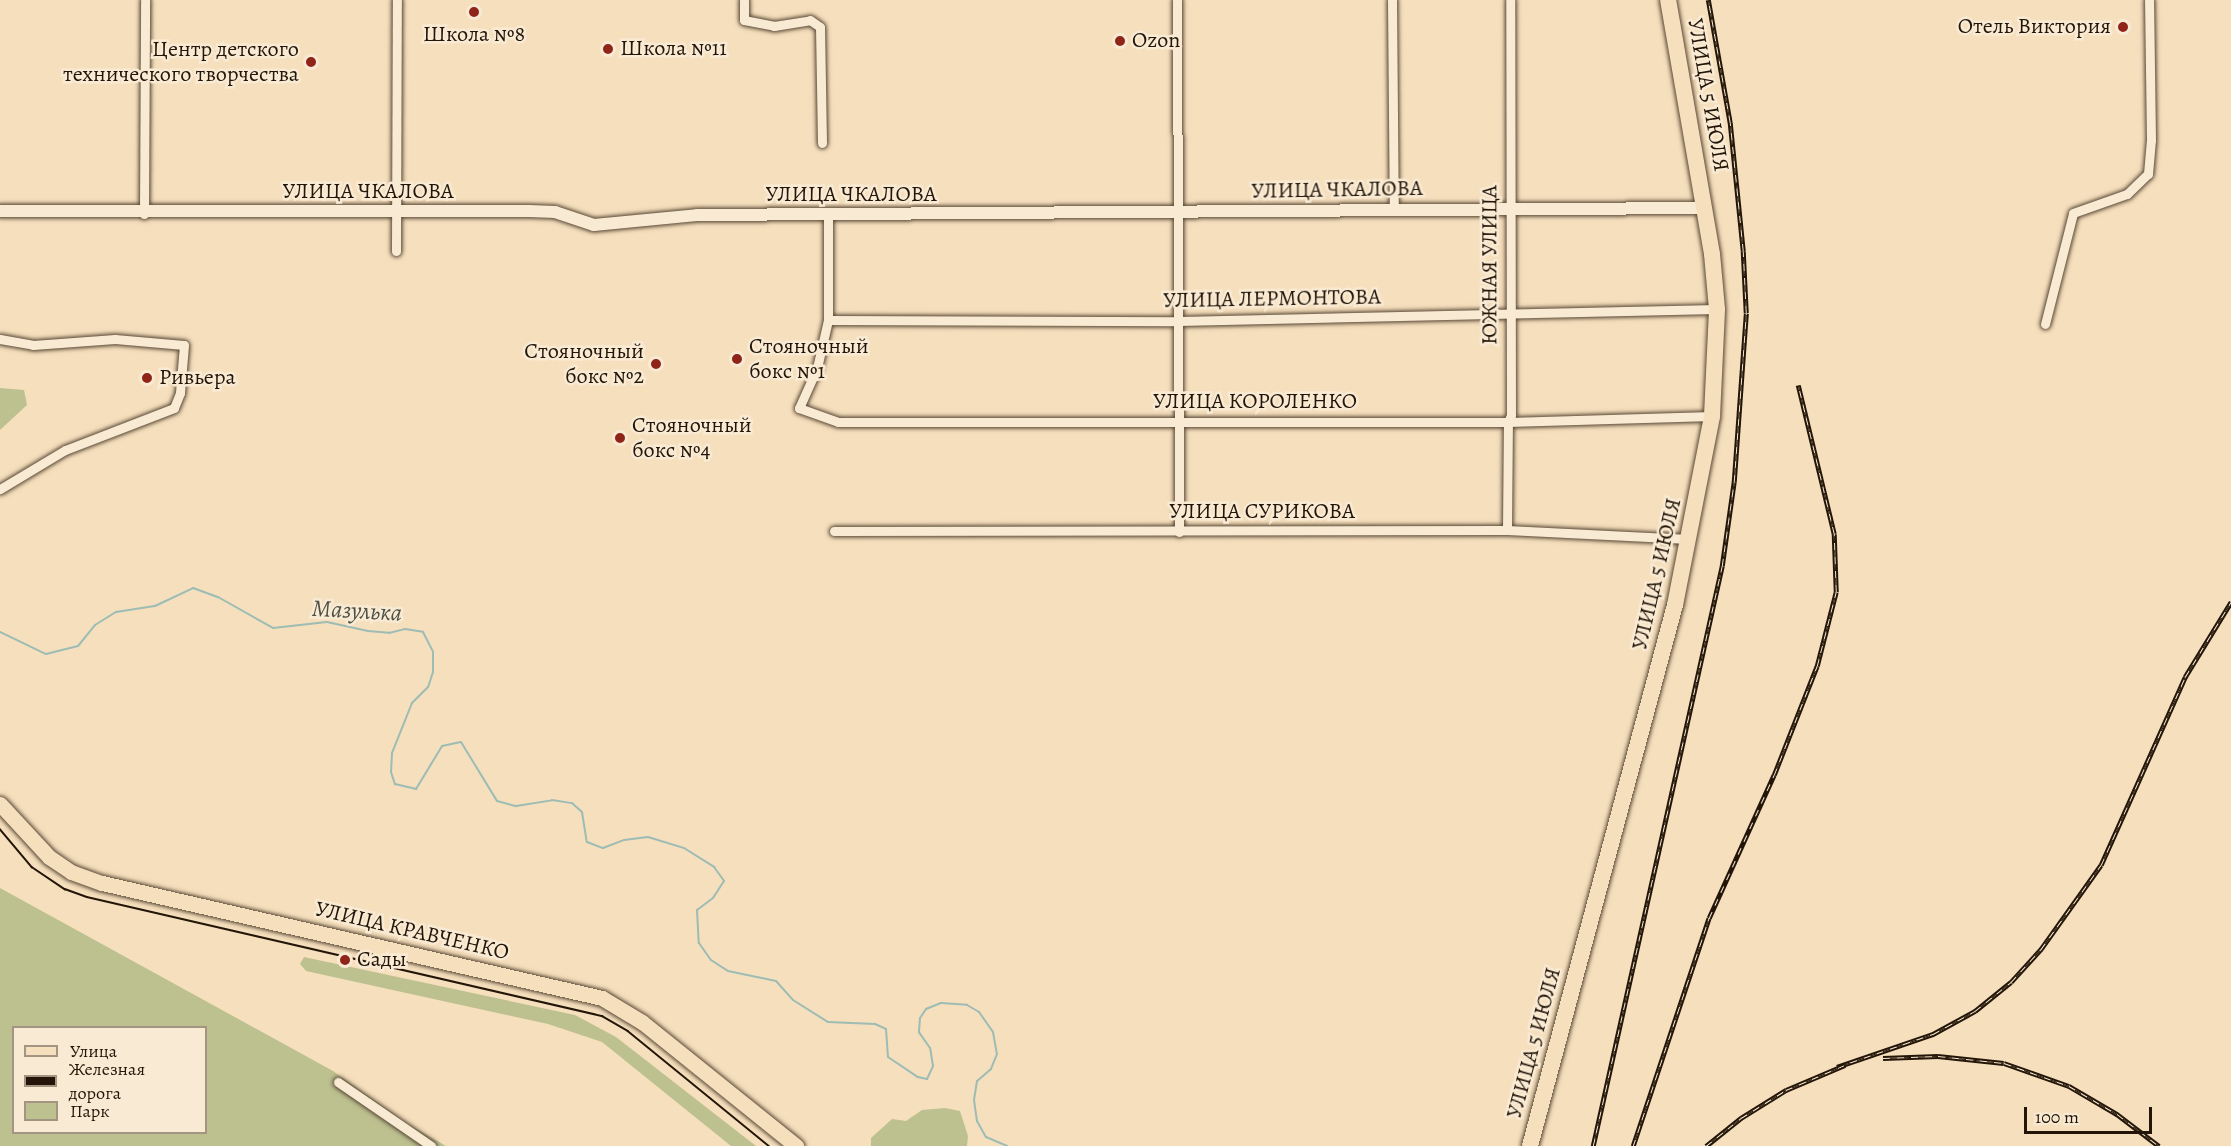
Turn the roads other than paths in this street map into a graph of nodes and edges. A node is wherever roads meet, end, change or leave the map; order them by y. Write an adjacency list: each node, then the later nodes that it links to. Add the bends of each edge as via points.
1 (145, 0): 16 (street)
2 (397, 0): 14 (street)
3 (744, 0): 9 (street, via 744,20 774,27 810,20 820,27)
4 (1177, 0): 15 (street)
5 (1392, 0): 11 (street)
6 (1510, 0): 12 (street, ЮЖНАЯ УЛИЦА)
7 (1668, 0): 10 (highway, УЛИЦА 5 ИЮЛЯ)
8 (2149, 0): 23 (street, via 2148,174 2127,194 2073,213)
9 (822, 143)
10 (1705, 208): 12 (street, УЛИЦА ЧКАЛОВА); 19 (highway, УЛИЦА 5 ИЮЛЯ)
11 (1394, 209): 12 (street, УЛИЦА ЧКАЛОВА); 15 (street, УЛИЦА ЧКАЛОВА)
12 (1509, 210): 20 (street, ЮЖНАЯ УЛИЦА)
13 (0, 211): 16 (street, УЛИЦА ЧКАЛОВА)
14 (397, 213): 16 (street, УЛИЦА ЧКАЛОВА); 17 (street, УЛИЦА ЧКАЛОВА, via 555,212 594,225 697,215); 18 (street)
15 (1176, 213): 17 (street, УЛИЦА ЧКАЛОВА); 22 (street)
16 (144, 214)
17 (828, 217): 21 (street)
18 (396, 251)
19 (1717, 309): 20 (street, УЛИЦА ЛЕРМОНТОВА); 25 (highway, УЛИЦА 5 ИЮЛЯ)
20 (1508, 315): 22 (street, УЛИЦА ЛЕРМОНТОВА); 27 (street, ЮЖНАЯ УЛИЦА)
21 (828, 320): 22 (street, УЛИЦА ЛЕРМОНТОВА); 26 (street, УЛИЦА КОРОЛЕНКО, via 817,368 799,408 838,422)
22 (1179, 321): 26 (street)
23 (2045, 324)
24 (0, 339): 28 (street, via 33,345 115,339 184,345 180,393 174,408 65,450)
25 (1712, 416): 27 (street, УЛИЦА КОРОЛЕНКО); 32 (highway, УЛИЦА 5 ИЮЛЯ)
26 (1178, 421): 27 (street, УЛИЦА КОРОЛЕНКО); 31 (street)
27 (1508, 422): 29 (street, ЮЖНАЯ УЛИЦА)
28 (0, 489)
29 (1507, 530): 31 (street, УЛИЦА СУРИКОВА); 32 (street, УЛИЦА СУРИКОВА)
30 (834, 531): 31 (street, УЛИЦА СУРИКОВА)
31 (1179, 532)
32 (1689, 539): 37 (highway, УЛИЦА 5 ИЮЛЯ)
33 (0, 804): 36 (main road, УЛИЦА КРАВЧЕНКО, via 49,857 71,873 102,883 602,998 642,1022)
34 (338, 1082): 35 (street)
35 (432, 1146)
36 (796, 1146)
37 (1530, 1146)

